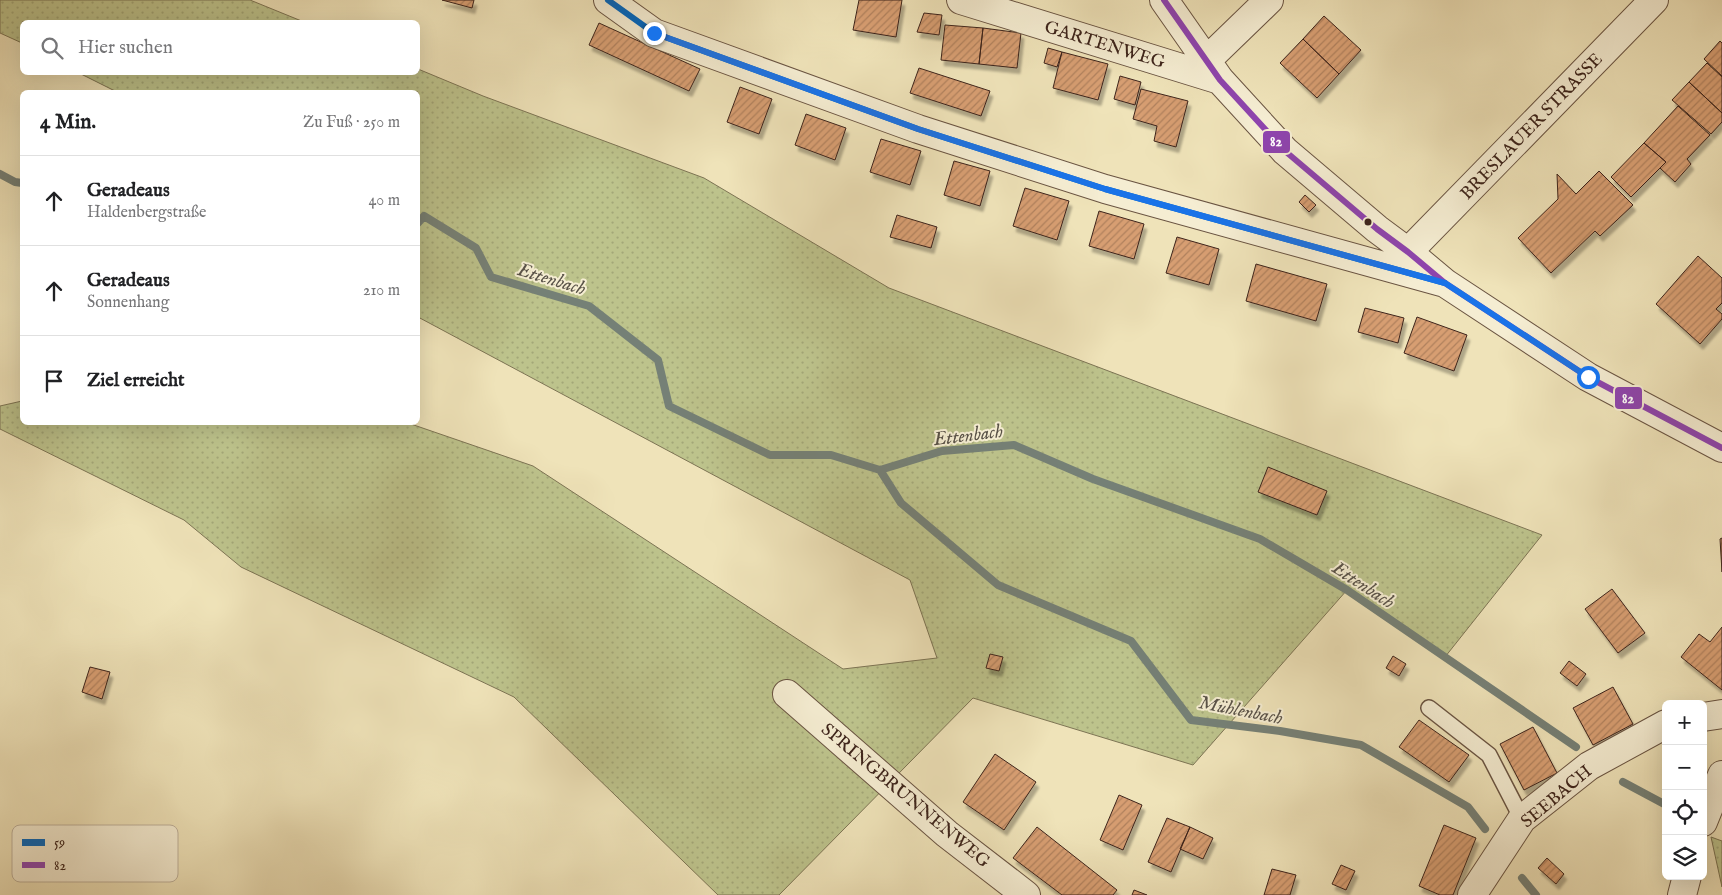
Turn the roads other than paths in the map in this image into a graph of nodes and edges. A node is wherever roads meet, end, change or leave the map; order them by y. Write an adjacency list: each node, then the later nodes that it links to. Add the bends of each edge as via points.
1 (608, 0): 8 (street, via 654,33 918,129 1105,189)
2 (960, 0): 6 (street, GARTENWEG)
3 (1164, 0): 6 (street)
4 (1269, 0): 6 (street)
5 (1654, 0): 7 (street, BRESLAUER STRASSE)
6 (1214, 70): 7 (street, via 1285,152)
7 (1408, 252): 8 (street)
8 (1445, 283): 9 (street, via 1588,377)
9 (1722, 448)
10 (787, 694): 19 (street, SPRINGBRUNNENWEG, via 947,834)
11 (1429, 708): 17 (lane, via 1489,755)
12 (1722, 714): 13 (street)
13 (1707, 716)
14 (1662, 726): 17 (street, SEEBACH, via 1589,766)
15 (1722, 775): 16 (street)
16 (1707, 812)
17 (1522, 819): 20 (street, SEEBACH)
18 (1686, 880): 21 (street)
19 (1026, 895)
20 (1472, 895)
21 (1682, 895)

